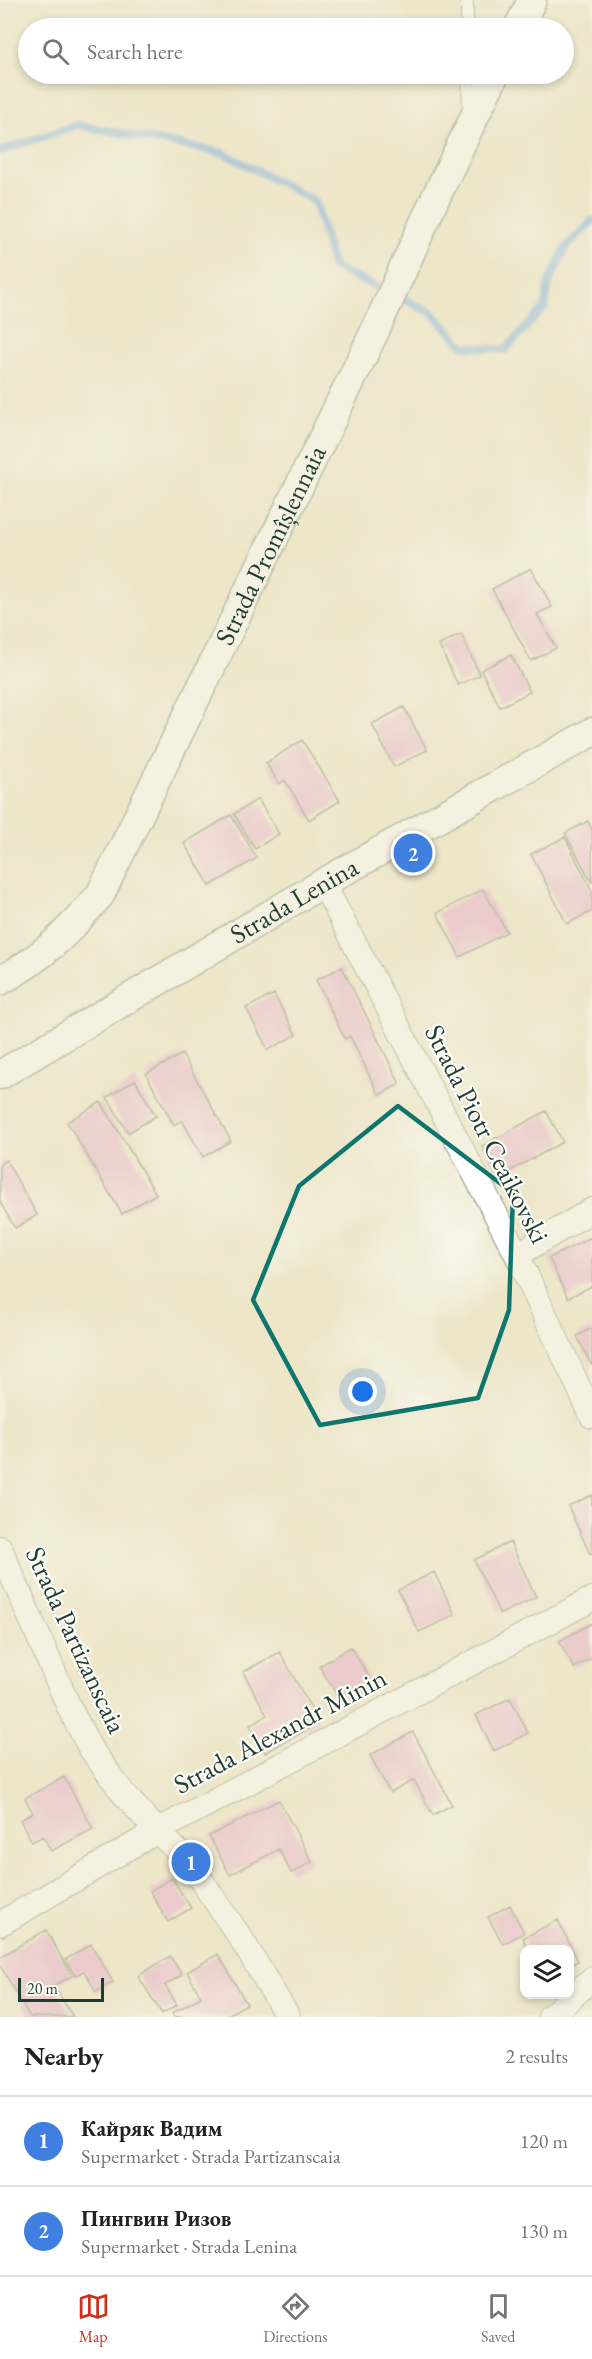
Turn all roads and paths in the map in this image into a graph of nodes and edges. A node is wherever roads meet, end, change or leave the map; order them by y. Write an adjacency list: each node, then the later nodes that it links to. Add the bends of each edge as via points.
1 (467, 0): 3 (lane)
2 (532, 0): 4 (street)
3 (467, 18)
4 (523, 18)
5 (468, 84): 7 (lane)
6 (490, 84): 7 (street, Strada Promîșlennaia)
7 (469, 127): 10 (street, Strada Promîșlennaia, via 375,331 100,895 62,939)
8 (592, 732): 9 (street, Strada Lenina)
9 (323, 883): 11 (street, Strada Lenina); 13 (street, Strada Piotr Ceaikovski)
10 (0, 981)
11 (0, 1075)
12 (592, 1210): 13 (street)
13 (517, 1255): 14 (street, Strada Piotr Ceaikovski)
14 (592, 1416)
15 (0, 1548): 17 (street, Strada Partizanscaia, via 90,1748)
16 (592, 1599): 17 (street, Strada Alexandr Minin)
17 (157, 1831): 18 (street, Strada Alexandr Minin); 20 (street, Strada Partizanscaia, via 188,1861)
18 (0, 1924)
19 (592, 1979): 21 (street)
20 (288, 2017)
21 (550, 2017)

